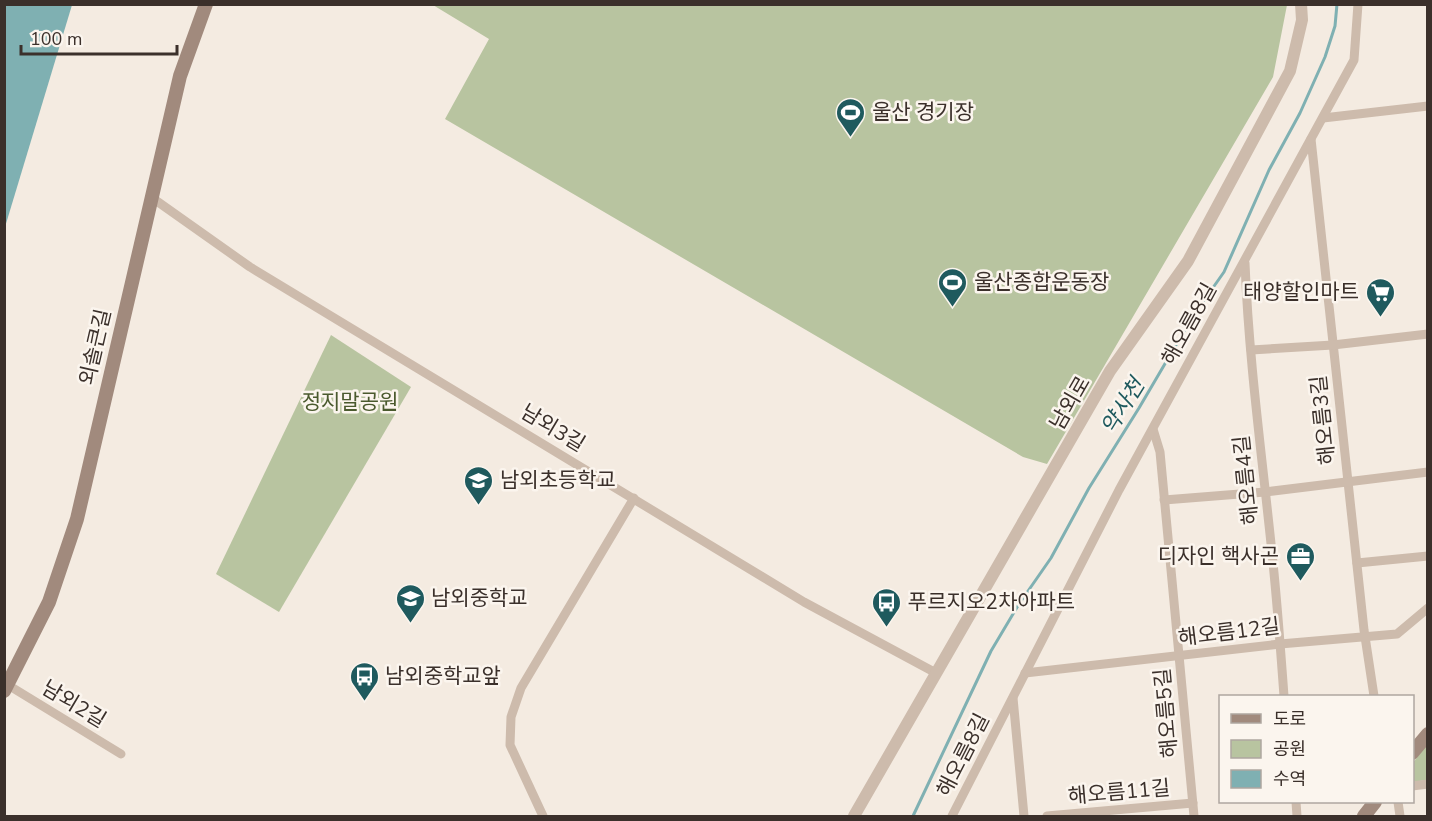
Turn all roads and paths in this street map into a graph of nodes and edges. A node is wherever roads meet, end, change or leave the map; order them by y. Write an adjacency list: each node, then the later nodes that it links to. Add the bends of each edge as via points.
1 (206, 4): 7 (main road, 외솔큰길, via 180,76)
2 (1301, 4): 24 (street, 남외로, via 1302,20 1290,71 1188,261 1110,371)
3 (1358, 4): 5 (street, 해오름8길, via 1354,60)
4 (1428, 106): 5 (street)
5 (1323, 118): 6 (street, 해오름8길)
6 (1311, 140): 8 (street, 해오름8길); 10 (street, 해오름3길)
7 (151, 197): 16 (street, 남외3길, via 250,267); 26 (main road, 외솔큰길, via 77,519 49,602)
8 (1245, 260): 11 (street, 해오름4길); 12 (street, 해오름8길)
9 (1428, 333): 10 (street)
10 (1334, 345): 11 (street); 14 (street, 해오름3길)
11 (1251, 350): 15 (street, 해오름4길)
12 (1153, 429): 17 (street, 해오름5길, via 1160,452); 25 (street, 해오름8길)
13 (1428, 472): 14 (street)
14 (1348, 481): 15 (street); 19 (street, 해오름3길)
15 (1264, 492): 17 (street); 22 (street, 해오름4길)
16 (634, 498): 24 (street, 남외3길, via 804,602); 35 (street, via 520,688 511,717 510,745)
17 (1164, 500): 23 (street, 해오름5길)
18 (1428, 556): 19 (street)
19 (1357, 563): 21 (street, 해오름3길)
20 (1428, 608): 21 (street, 해오름12길, via 1397,634)
21 (1365, 636): 22 (street, 해오름12길); 28 (street, 해오름3길)
22 (1280, 644): 23 (street, 해오름12길); 27 (street, 해오름4길)
23 (1179, 656): 25 (street, 해오름12길); 33 (street, 해오름5길)
24 (936, 673): 36 (street, 남외로)
25 (1025, 673): 29 (street, 해오름8길)
26 (6, 688): 32 (street, 남외2길)
27 (1284, 695)
28 (1374, 695)
29 (1013, 698): 37 (street, 해오름8길); 38 (street)
30 (1428, 734): 31 (main road)
31 (1414, 752)
32 (121, 754)
33 (1193, 803): 39 (street, 해오름11길); 40 (street, 해오름5길)
34 (1374, 803): 41 (main road)
35 (543, 816)
36 (854, 816)
37 (952, 816)
38 (1024, 816)
39 (1047, 816)
40 (1194, 816)
41 (1364, 816)

